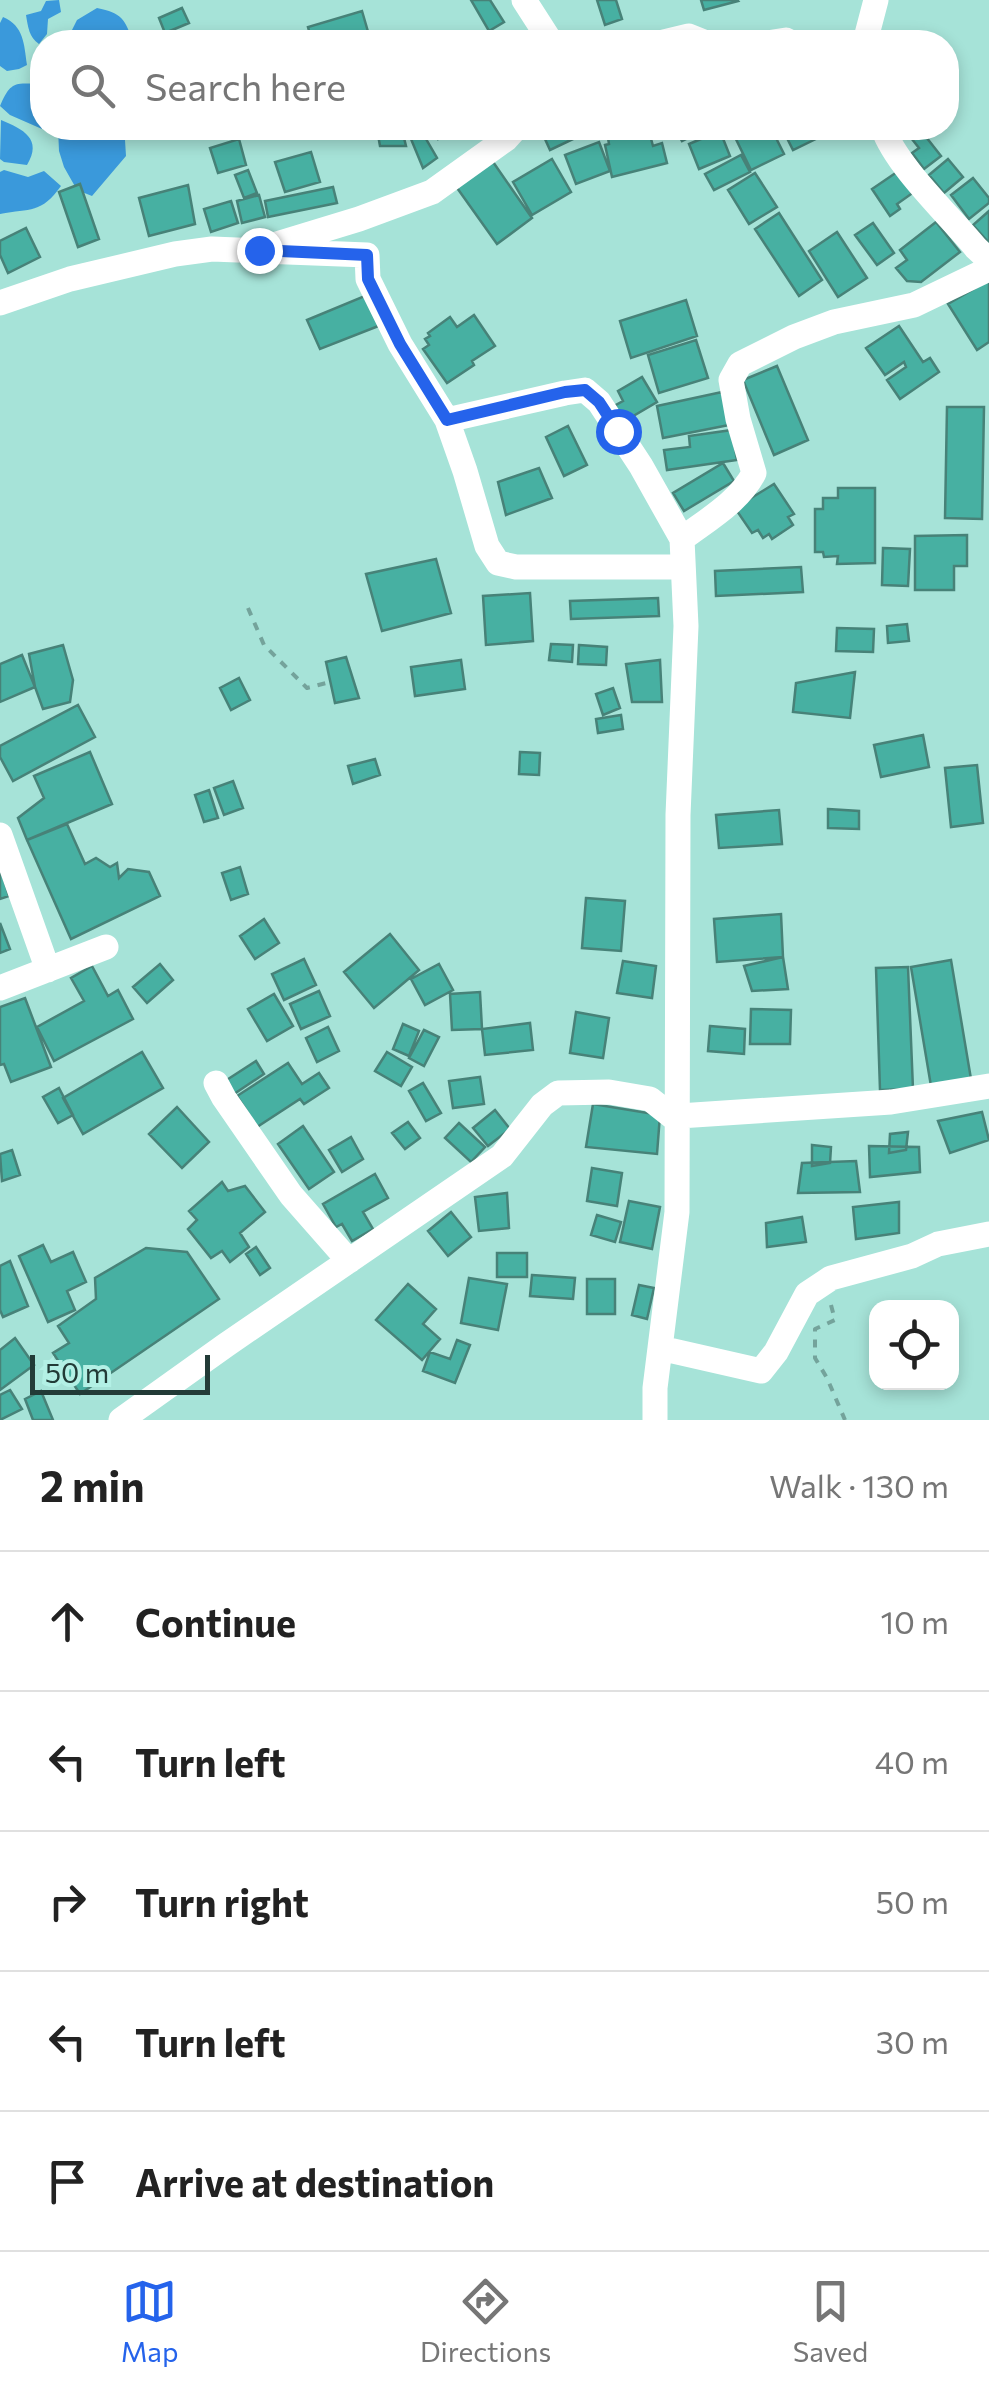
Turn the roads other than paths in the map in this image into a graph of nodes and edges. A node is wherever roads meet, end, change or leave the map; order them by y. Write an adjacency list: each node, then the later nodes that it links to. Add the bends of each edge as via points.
1 (524, 0): 3 (street)
2 (876, 0): 4 (street)
3 (543, 30)
4 (868, 30)
5 (505, 140): 7 (street, via 432,192)
6 (887, 140): 8 (street)
7 (259, 250): 10 (street, via 175,254); 11 (street, via 367,255 368,279)
8 (989, 260)
9 (989, 269): 12 (street, via 914,305 834,322 740,364 732,380 754,473 734,499)
10 (0, 303)
11 (447, 420): 12 (street, via 585,390 641,466); 13 (street, via 498,562)
12 (682, 539): 13 (street)
13 (683, 567): 20 (street)
14 (0, 836): 16 (street)
15 (106, 947): 16 (street)
16 (48, 970): 17 (street)
17 (0, 988)
18 (216, 1083): 22 (street, via 292,1195)
19 (989, 1086): 20 (street, via 891,1102)
20 (679, 1119): 22 (street, via 650,1100 558,1093 502,1156); 23 (street, via 678,1212)
21 (989, 1234): 23 (street, via 831,1278 807,1294 762,1371)
22 (349, 1261): 24 (street)
23 (660, 1348): 25 (street)
24 (120, 1420)
25 (655, 1420)

